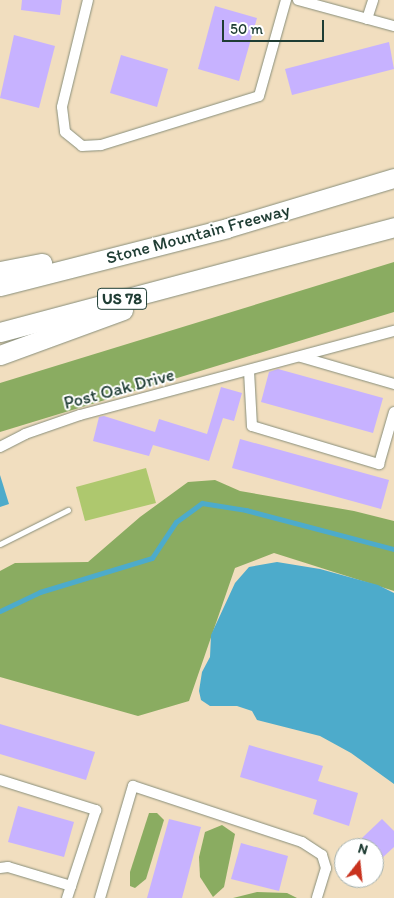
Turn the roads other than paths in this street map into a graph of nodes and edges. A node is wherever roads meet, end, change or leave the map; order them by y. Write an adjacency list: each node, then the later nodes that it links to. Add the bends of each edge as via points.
1 (88, 0): 2 (street, via 62,107 65,132 82,146 101,145 259,96)
2 (286, 0)
3 (298, 0): 5 (street)
4 (373, 0): 5 (street)
5 (368, 19): 6 (street)
6 (394, 26)
7 (394, 178): 9 (highway, Stone Mountain Freeway / US 78)
8 (394, 227): 10 (highway, US 78)
9 (227, 228): 11 (highway); 12 (highway, Stone Mountain Freeway / US 78)
10 (244, 266): 14 (highway, US 78); 15 (highway)
11 (0, 272)
12 (0, 286)
13 (394, 331): 16 (street, Post Oak Drive)
14 (0, 332)
15 (0, 355)
16 (300, 356): 17 (street, Post Oak Drive); 18 (street)
17 (249, 371): 19 (street, via 252,426 379,464); 20 (street, Post Oak Drive, via 80,415 25,434)
18 (394, 384)
19 (394, 412)
20 (0, 447)
21 (68, 510): 22 (lane)
22 (0, 544)
23 (0, 780): 25 (street, via 96,810)
24 (0, 868): 25 (street, via 8,867)
25 (71, 886): 26 (street)
26 (67, 898)
27 (100, 898): 28 (street, via 133,786 302,842 322,855 326,868)
28 (317, 898)

